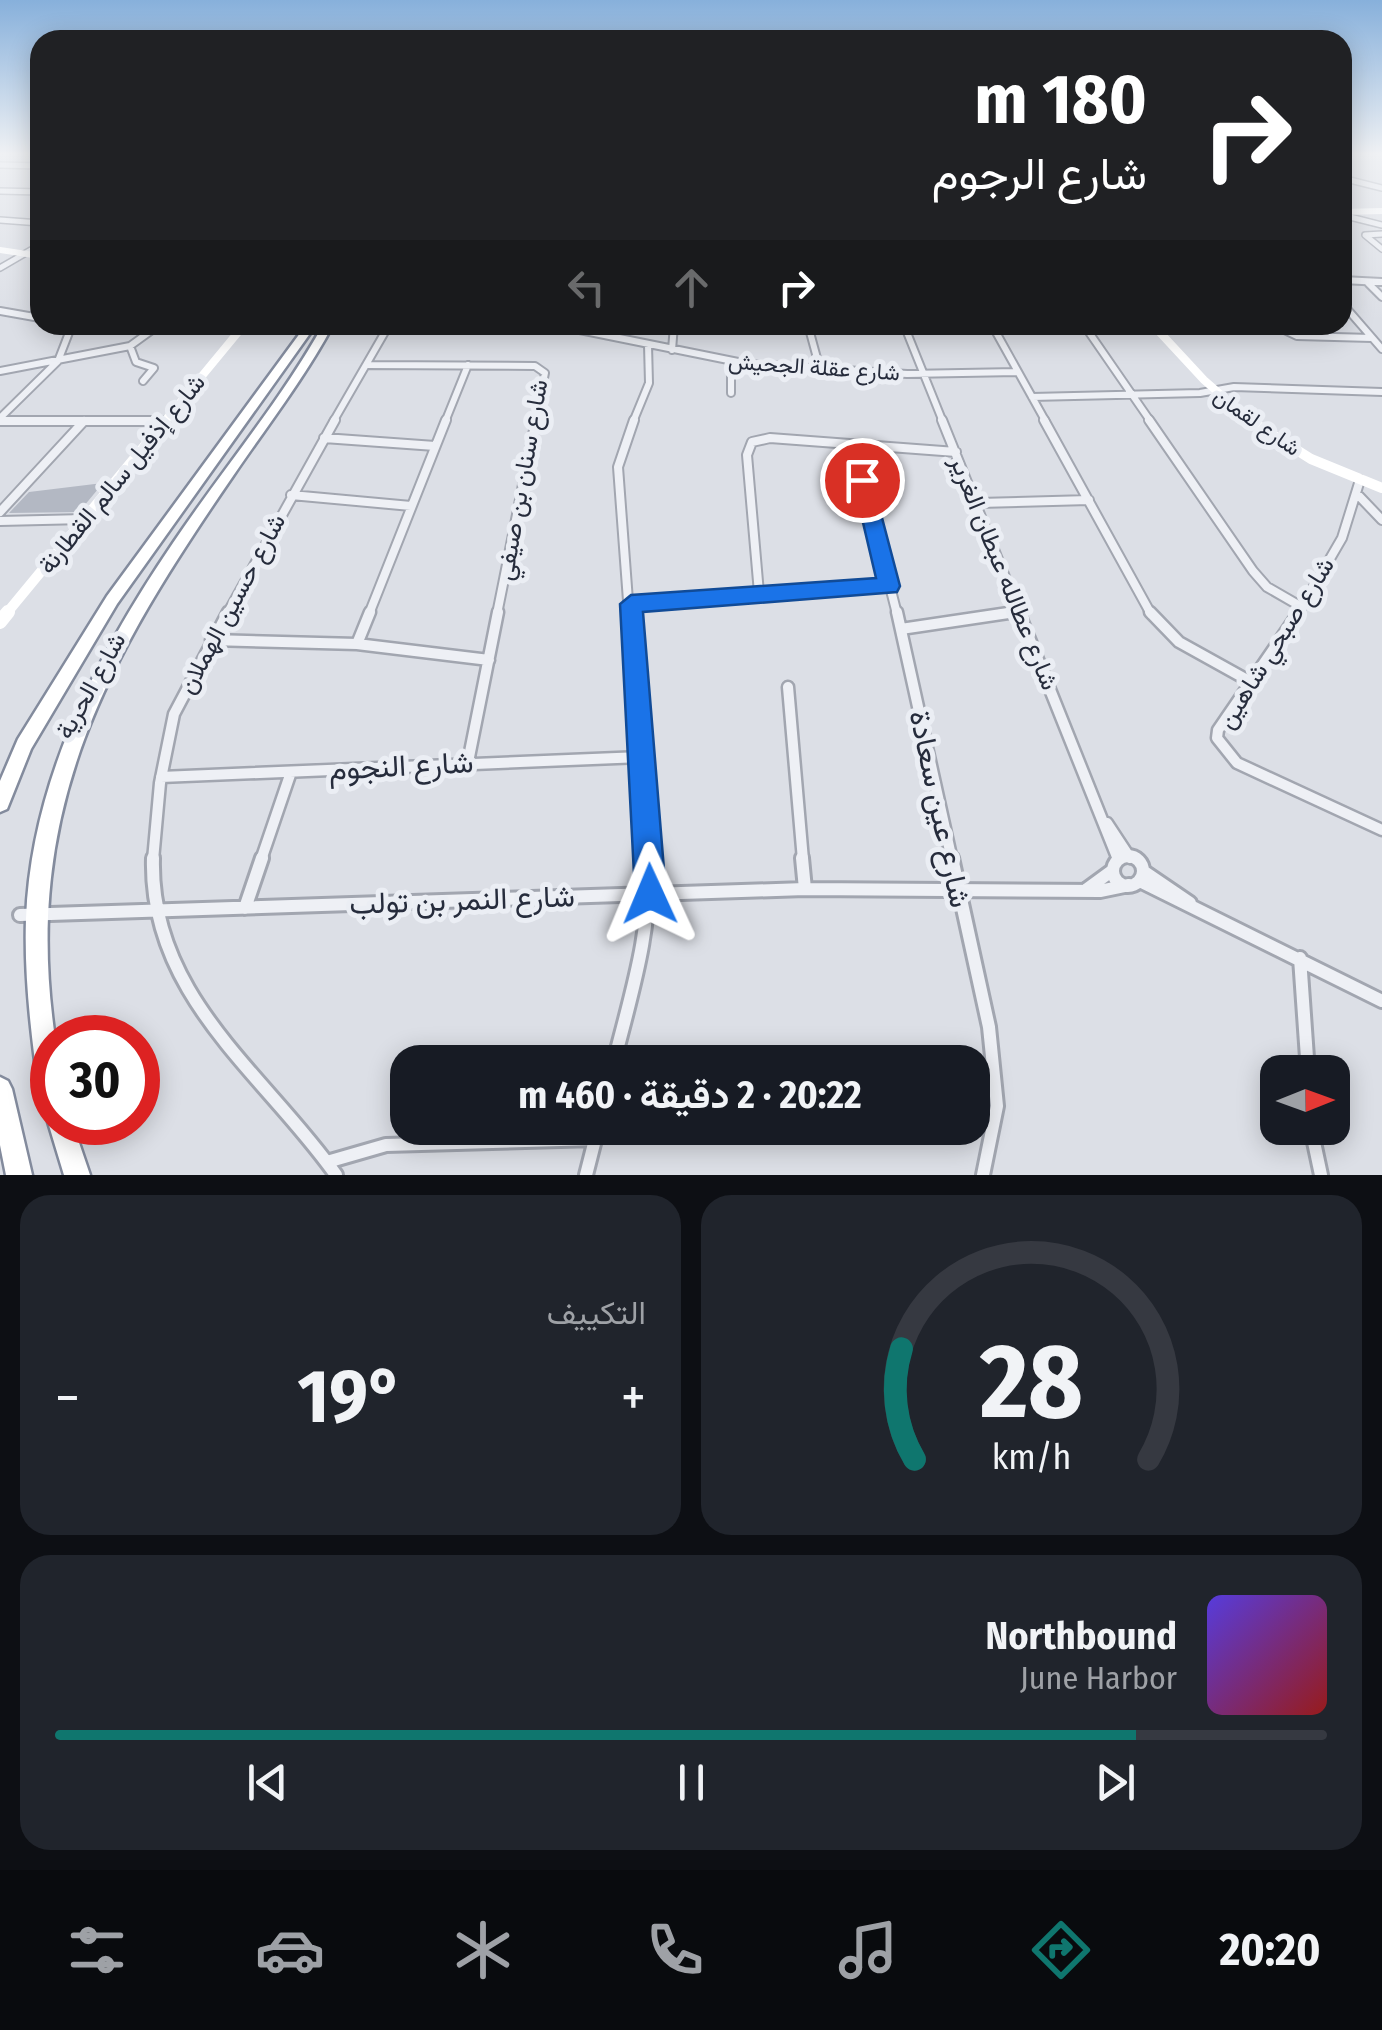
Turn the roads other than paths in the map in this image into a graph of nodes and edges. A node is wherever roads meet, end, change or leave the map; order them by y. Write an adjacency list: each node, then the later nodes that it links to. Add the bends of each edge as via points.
1 (1382, 212): 2 (street)
2 (1352, 214)
3 (1352, 216): 6 (street)
4 (0, 220): 5 (street)
5 (30, 222)
6 (1382, 224)
7 (1382, 234): 9 (street, via 1366,235)
8 (0, 248): 10 (street)
9 (1382, 249)
10 (30, 252)
11 (30, 254): 12 (street)
12 (0, 268)
13 (1352, 281): 14 (street)
14 (1367, 282): 15 (street); 16 (street)
15 (1382, 282)
16 (1382, 297)
17 (0, 311): 18 (street)
18 (30, 316)
19 (1352, 317): 34 (street)
20 (68, 335): 39 (street)
21 (146, 335): 36 (street)
22 (236, 335): 55 (street, شارع إذفيل سالم القطارنة)
23 (310, 335): 88 (highway, شارع الحرية, via 112,600 24,745)
24 (311, 335): 99 (highway, شارع الحرية, via 68,723 30,824)
25 (384, 335): 41 (street, شارع حسين الهملان)
26 (602, 335): 35 (street, شارع عقلة الجحيش)
27 (673, 335): 38 (street)
28 (811, 335): 43 (street)
29 (908, 335): 46 (street, شارع عطالله عبطان الغرير)
30 (997, 335): 45 (street)
31 (1091, 335): 51 (street)
32 (1162, 335): 48 (street, شارع لقمان)
33 (1294, 335): 34 (street)
34 (1372, 338): 37 (street)
35 (648, 345): 38 (street, شارع عقلة الجحيش); 74 (street, via 650,394 628,430 618,468)
36 (130, 346): 39 (street); 47 (street, via 136,362 154,368)
37 (1382, 349)
38 (672, 350): 40 (street, شارع عقلة الجحيش)
39 (58, 360): 44 (street); 54 (street)
40 (731, 362): 43 (street, شارع عقلة الجحيش); 50 (street)
41 (368, 364): 42 (street, شارع سنان بن صيفي); 57 (street, شارع حسين الهملان)
42 (468, 365): 59 (street); 81 (street, شارع سنان بن صيفي, via 535,366 545,373)
43 (820, 369): 46 (street, شارع عقلة الجحيش)
44 (0, 371)
45 (1016, 372): 46 (street, شارع عقلة الجحيش); 52 (street)
46 (923, 374): 60 (street, شارع عطالله عبطان الغرير)
47 (143, 381)
48 (1211, 392): 49 (street); 51 (street); 61 (street, شارع لقمان, via 1286,445)
49 (1377, 392): 53 (street)
50 (731, 393)
51 (1132, 395): 52 (street); 75 (street, via 1252,571)
52 (1032, 396): 65 (street)
53 (1382, 402)
54 (0, 420): 56 (street)
55 (166, 421): 56 (street); 69 (street, شارع إذفيل سالم القطارنة)
56 (84, 422): 68 (street)
57 (324, 438): 59 (street); 63 (street, شارع حسين الهملان)
58 (854, 445): 60 (street); 72 (street, شارع عين سعادة); 73 (street, via 763,437 748,446)
59 (435, 446): 67 (street)
60 (956, 452): 66 (street, شارع عطالله عبطان الغرير)
61 (1360, 480): 62 (street, شارع لقمان); 64 (street, شارع صبحي شاهين)
62 (1382, 488)
63 (291, 495): 67 (street); 79 (street, شارع حسين الهملان)
64 (1359, 496): 71 (street); 75 (street, شارع صبحي شاهين)
65 (1089, 500): 66 (street); 82 (street, via 1163,629)
66 (979, 503): 76 (street, شارع عطالله عبطان الغرير)
67 (411, 506): 80 (street)
68 (0, 512)
69 (85, 519): 70 (street); 77 (street, شارع إذفيل سالم القطارنة)
70 (0, 520)
71 (1382, 520)
72 (889, 586): 73 (street); 78 (street, شارع عين سعادة)
73 (760, 593): 74 (street)
74 (631, 604): 84 (street)
75 (1300, 606): 82 (street, شارع صبحي شاهين)
76 (1019, 611): 78 (street); 90 (street, شارع عطالله عبطان الغرير)
77 (0, 622)
78 (901, 629): 94 (street, شارع عين سعادة)
79 (211, 640): 80 (street); 87 (street, شارع حسين الهملان, via 166,737)
80 (357, 644): 81 (street)
81 (489, 660): 85 (street, شارع سنان بن صيفي)
82 (1251, 682): 89 (street, شارع صبحي شاهين, via 1218,730 1220,748)
83 (788, 687): 92 (street)
84 (641, 757): 85 (street, شارع النجوم); 95 (street)
85 (468, 762): 86 (street, شارع النجوم)
86 (291, 772): 87 (street, شارع النجوم); 98 (street)
87 (161, 777): 97 (street, شارع حسين الهملان)
88 (0, 803)
89 (1382, 830)
90 (1120, 862): 91 (street); 91 (street); 93 (street)
91 (1138, 879): 93 (street, شارع النمر بن تولب); 96 (street)
92 (805, 889): 94 (street, شارع النمر بن تولب); 95 (street, شارع النمر بن تولب)
93 (1084, 891): 94 (street, شارع النمر بن تولب)
94 (958, 893): 114 (street, شارع عين سعادة, via 996,1070 997,1106)
95 (650, 894): 98 (street, شارع النمر بن تولب); 103 (street)
96 (1192, 904): 100 (street)
97 (156, 908): 98 (street, شارع النمر بن تولب); 99 (street, شارع النمر بن تولب); 110 (street, via 230,1053)
98 (245, 908)
99 (20, 915): 102 (highway, شارع الحرية)
100 (1300, 958): 101 (street); 104 (street)
101 (1382, 1001)
102 (30, 1015)
103 (618, 1045)
104 (1307, 1055)
105 (0, 1089): 111 (highway)
106 (390, 1144): 110 (street)
107 (67, 1145): 112 (highway)
108 (594, 1145): 113 (street)
109 (1315, 1145): 115 (street)
110 (331, 1168)
111 (20, 1175)
112 (76, 1175)
113 (586, 1175)
114 (983, 1175)
115 (1321, 1175)

